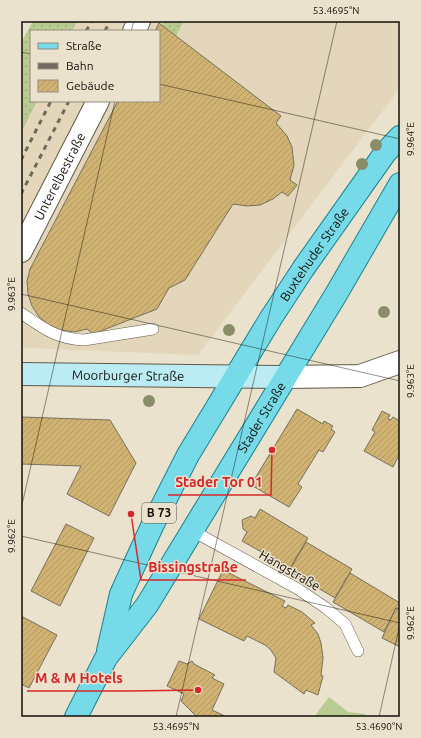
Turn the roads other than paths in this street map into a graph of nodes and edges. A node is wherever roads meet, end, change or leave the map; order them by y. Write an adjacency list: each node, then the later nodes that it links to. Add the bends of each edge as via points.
1 (140, 21): 2 (street)
2 (135, 30)
3 (97, 102): 6 (street, Unterelbestraße)
4 (400, 137): 11 (main road, Buxtehuder Straße / B 73, via 385,153 303,269)
5 (400, 184): 12 (main road, B 73)
6 (21, 251)
7 (21, 313): 8 (lane, via 49,333 72,340)
8 (153, 329)
9 (400, 362): 12 (street, via 360,376)
10 (21, 374): 11 (main road, Moorburger Straße)
11 (234, 377): 12 (main road, Moorburger Straße); 15 (main road, Stader Straße / B 73, via 188,455 121,594)
12 (285, 377): 13 (main road, Stader Straße / B 73)
13 (191, 530): 14 (lane, Hangstraße, via 298,589 326,608 345,624); 15 (main road, Stader Straße / B 73, via 147,605)
14 (358, 651)
15 (106, 658): 16 (main road, Stader Straße / B 73)
16 (76, 717)

